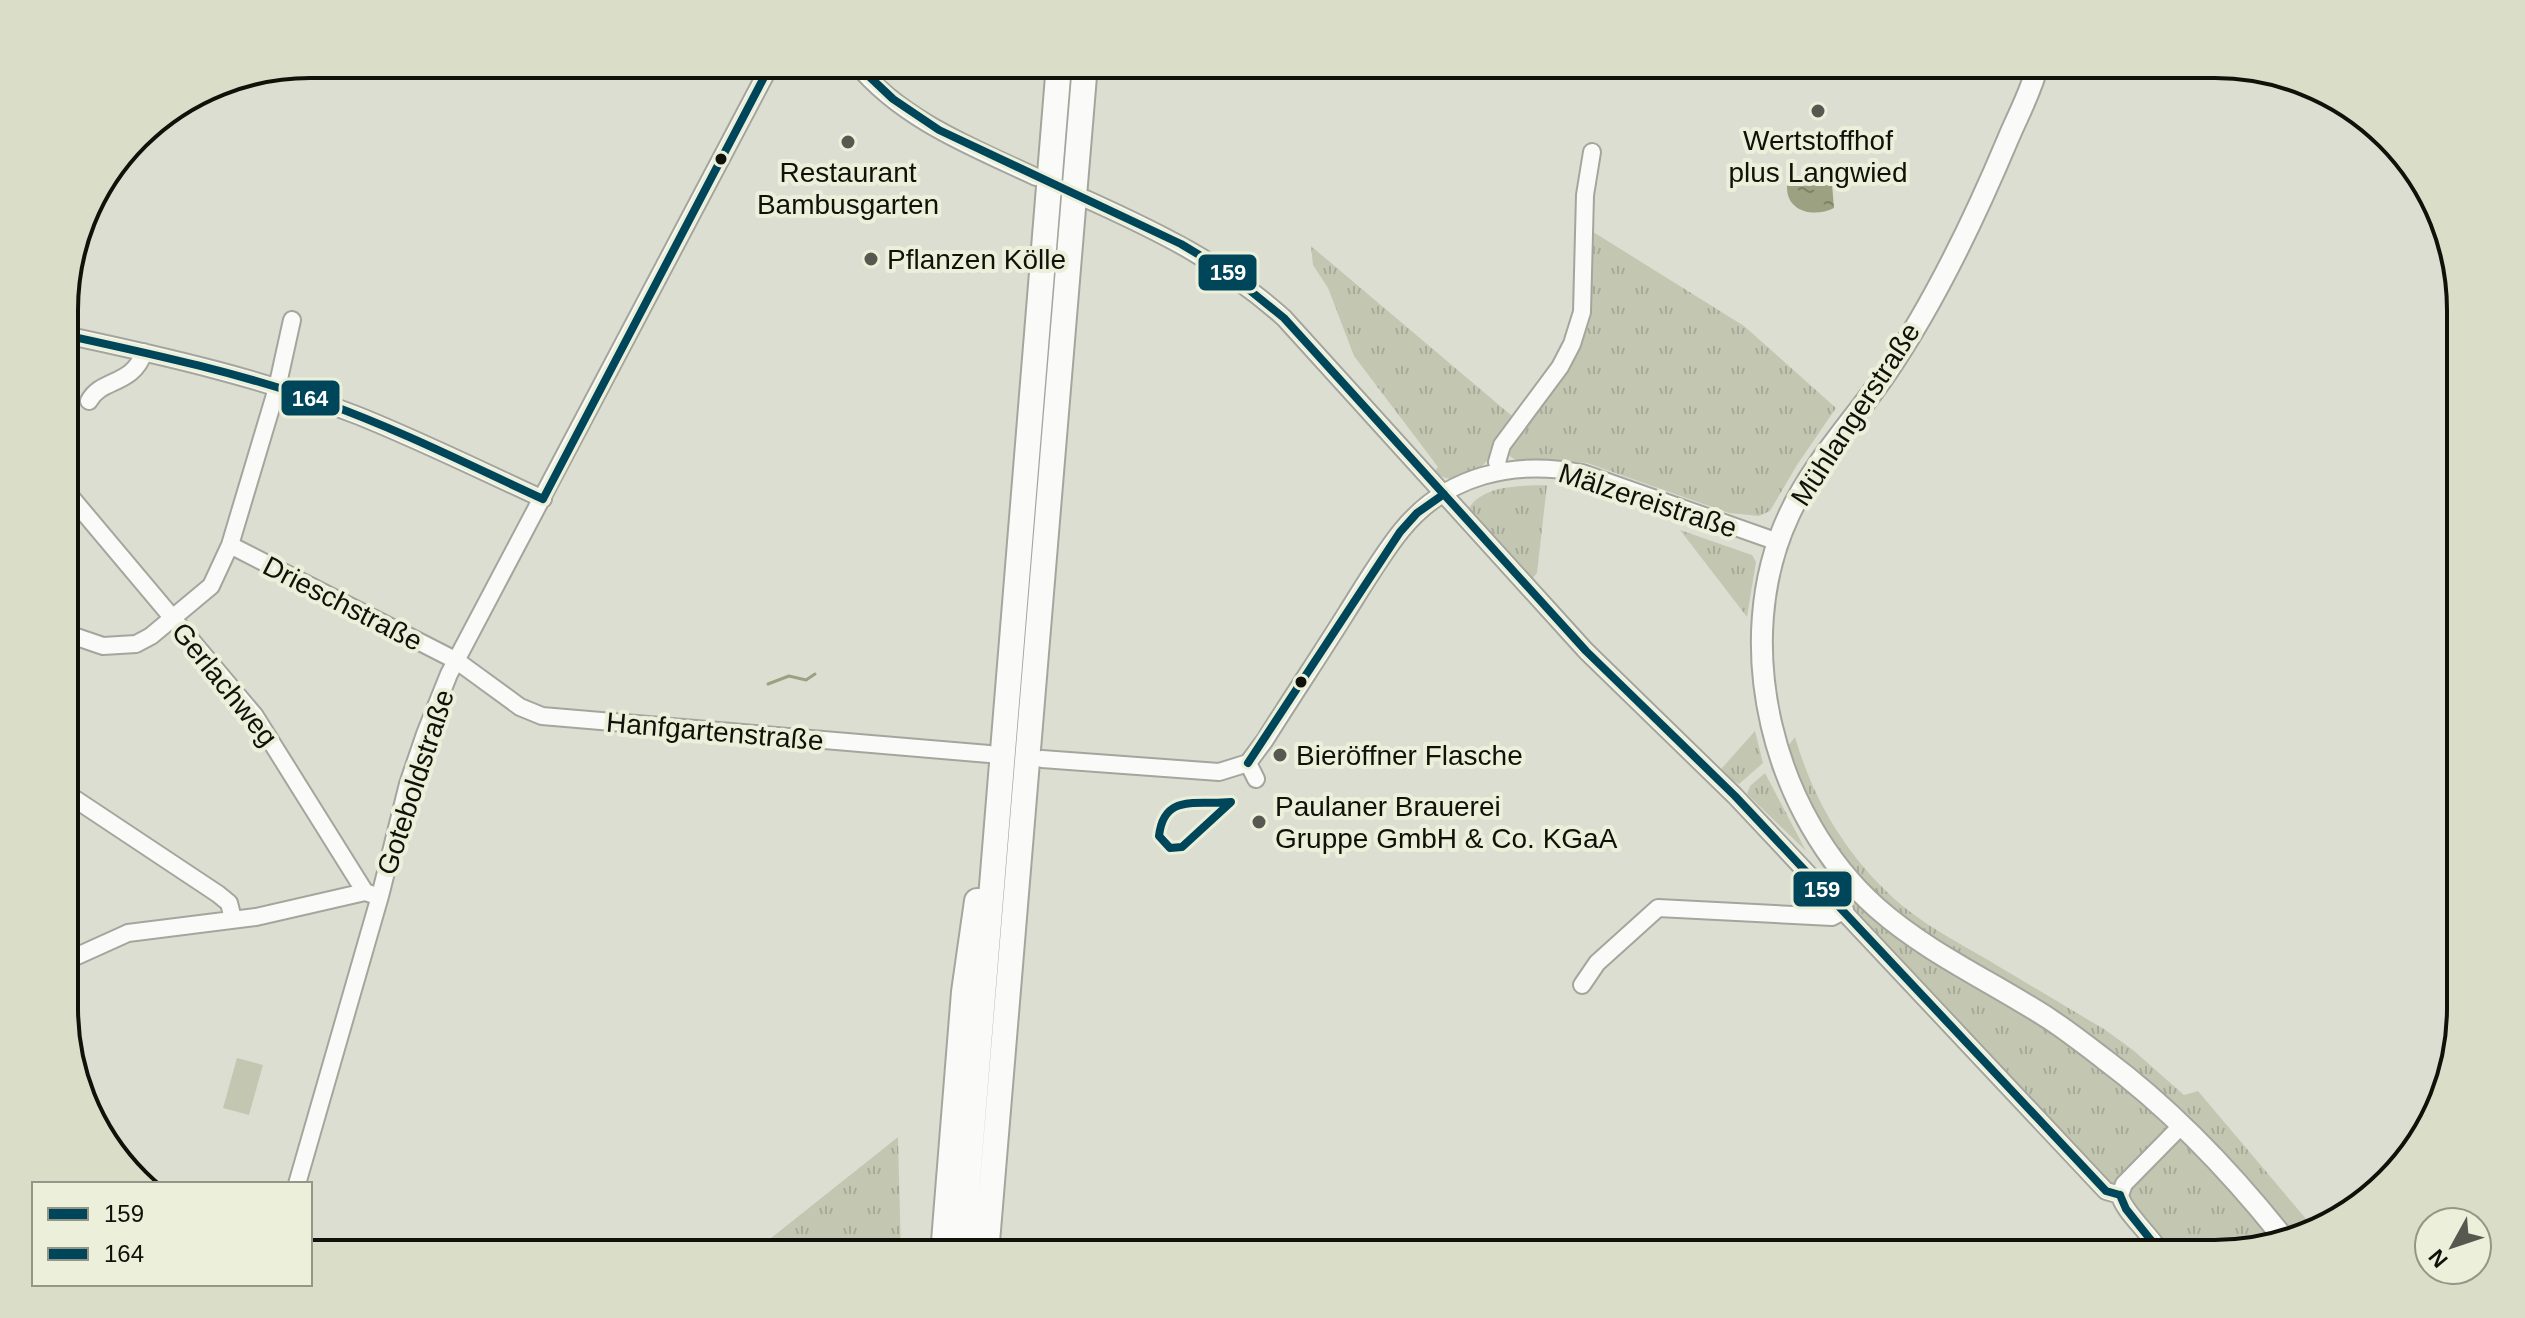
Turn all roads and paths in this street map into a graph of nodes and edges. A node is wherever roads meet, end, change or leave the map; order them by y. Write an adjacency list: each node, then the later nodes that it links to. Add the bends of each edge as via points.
1 (764, 78): 16 (street, Goteboldstraße)
2 (870, 78): 7 (street, via 915,116)
3 (1058, 78): 28 (highway)
4 (1084, 78): 37 (highway)
5 (2032, 78): 18 (main road, Mühlangerstraße, via 1946,271 1885,374 1807,481)
6 (1592, 152): 14 (street, via 1578,328 1550,381 1502,445)
7 (1036, 177)
8 (1086, 199): 15 (street, via 1181,244 1261,297)
9 (292, 320): 12 (street)
10 (78, 338): 11 (street)
11 (144, 352): 12 (street); 13 (street, via 130,375 92,394)
12 (277, 388): 16 (street, via 358,416); 19 (street)
13 (89, 401)
14 (1500, 470): 15 (street, Mälzereistraße); 18 (street, Mälzereistraße, via 1551,467 1582,473)
15 (1444, 494): 25 (street, Mälzereistraße, via 1400,532); 30 (street, via 1586,651)
16 (543, 499): 22 (street, Goteboldstraße)
17 (78, 506): 20 (street, Gerlachweg)
18 (1778, 542): 34 (main road, Mühlangerstraße, via 1762,646 1769,713 1787,777 1828,852 1851,882 1901,928 2051,1020)
19 (230, 545): 20 (street, via 211,586); 22 (street, Drieschstraße)
20 (173, 619): 21 (street, via 136,644 103,646); 29 (street, Gerlachweg, via 255,716)
21 (78, 637)
22 (457, 661): 23 (street, Hanfgartenstraße, via 520,707 542,716); 29 (street, Goteboldstraße, via 425,734)
23 (989, 754)
24 (1042, 759): 25 (street, via 1204,772)
25 (1248, 763): 26 (street)
26 (1256, 779)
27 (78, 801): 31 (street, via 218,894 229,903)
28 (998, 822): 39 (highway, via 988,839 968,963); 40 (highway)
29 (372, 894): 31 (street); 35 (street, Goteboldstraße)
30 (1845, 910): 33 (street, via 1832,917 1658,908 1597,963); 36 (street, via 2106,1191)
31 (233, 919): 32 (street, via 128,933)
32 (78, 956)
33 (1582, 985)
34 (2181, 1126): 36 (street, via 2124,1184); 38 (main road, Mühlangerstraße)
35 (298, 1182)
36 (2120, 1195): 43 (street)
37 (989, 1221): 41 (highway); 42 (highway)
38 (2278, 1231)
39 (944, 1240)
40 (963, 1240)
41 (987, 1240)
42 (991, 1240)
43 (2153, 1240)

